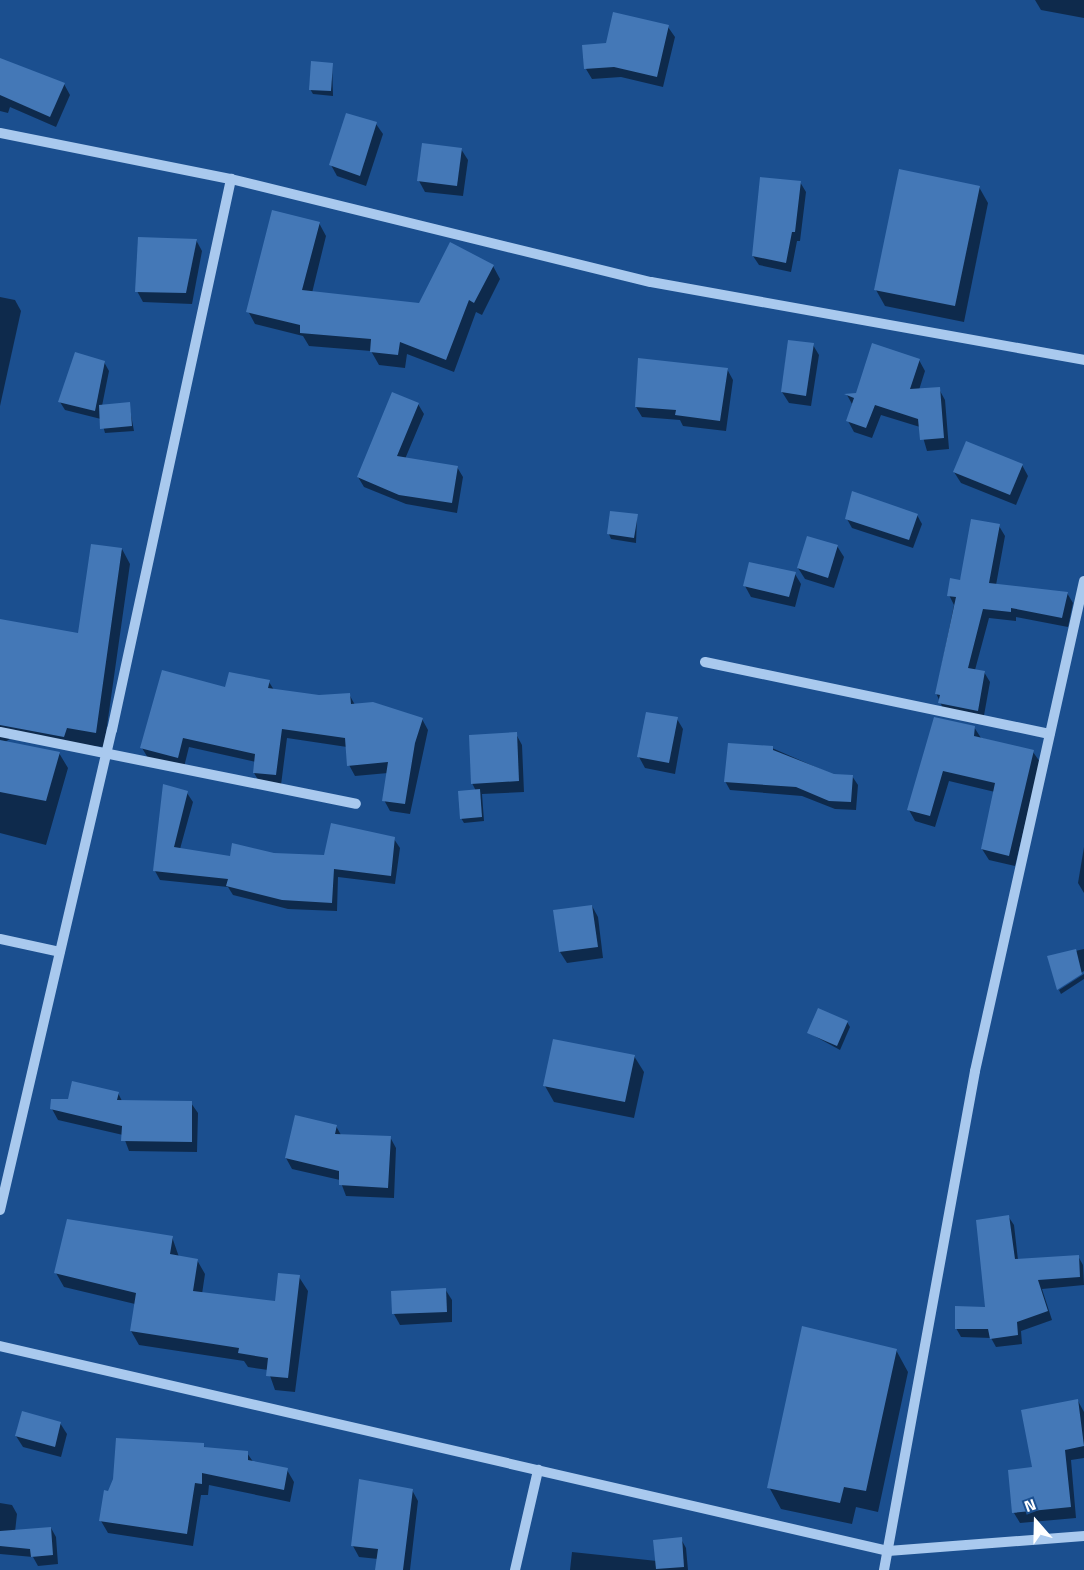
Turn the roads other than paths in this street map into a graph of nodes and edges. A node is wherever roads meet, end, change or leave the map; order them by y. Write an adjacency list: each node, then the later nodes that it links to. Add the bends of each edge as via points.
1 (0, 133): 2 (street)
2 (231, 178): 3 (street, via 651,282); 8 (street)
3 (1084, 360)
4 (1084, 581): 7 (street)
5 (705, 662): 7 (street)
6 (0, 732): 8 (street)
7 (1050, 734): 16 (street, via 975,1071)
8 (106, 755): 9 (street); 11 (street)
9 (356, 804)
10 (0, 939): 11 (street)
11 (60, 952): 12 (street)
12 (0, 1210)
13 (0, 1346): 14 (street)
14 (538, 1470): 16 (street); 17 (street)
15 (1084, 1536): 16 (street)
16 (888, 1551): 18 (street)
17 (515, 1570)
18 (884, 1570)

